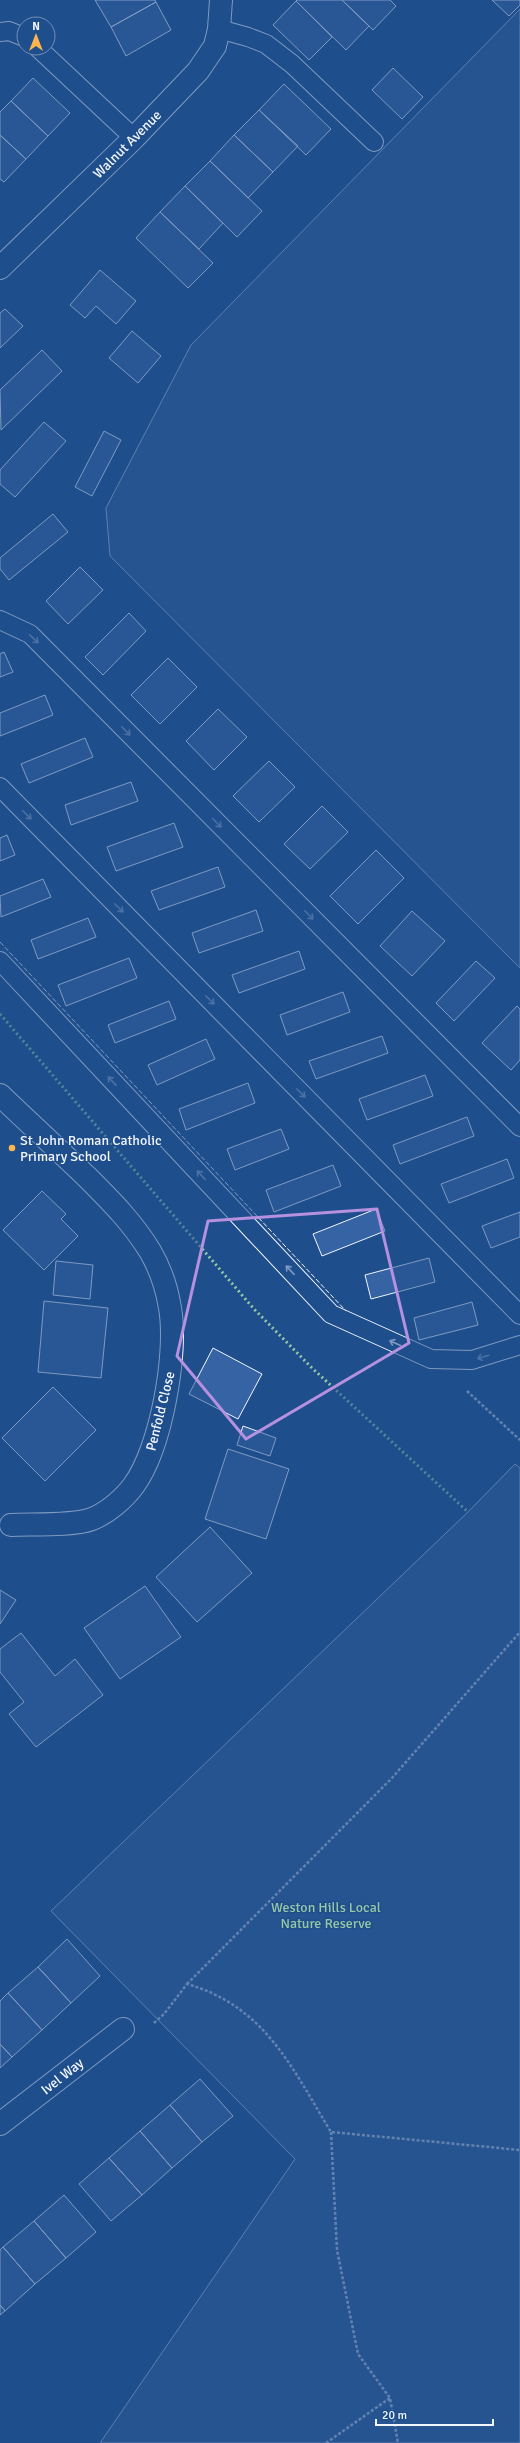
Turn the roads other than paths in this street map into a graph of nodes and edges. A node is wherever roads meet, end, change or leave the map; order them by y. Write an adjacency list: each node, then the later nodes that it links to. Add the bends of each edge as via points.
1 (222, 0): 2 (street, Walnut Avenue)
2 (219, 29): 6 (street, Walnut Avenue, via 214,46 198,71); 7 (lane, via 266,44 292,64)
3 (0, 32): 4 (lane)
4 (16, 34)
5 (47, 56): 6 (lane)
6 (134, 138): 8 (street, Walnut Avenue)
7 (374, 142)
8 (0, 268)
9 (0, 620): 13 (lane, one-way to 13, via 30,634)
10 (0, 787): 14 (lane, one-way to 14)
11 (0, 961): 15 (lane, one-way to 11, via 472,1360 431,1359 331,1314)
12 (0, 1095): 16 (street, Penfold Close, via 131,1222 151,1253 162,1279 170,1308 172,1336 171,1370 160,1416 146,1464 134,1486 113,1506 91,1519)
13 (520, 1127)
14 (520, 1315)
15 (520, 1345)
16 (5, 1525)
17 (123, 2029): 18 (street, Ivel Way)
18 (0, 2124)

